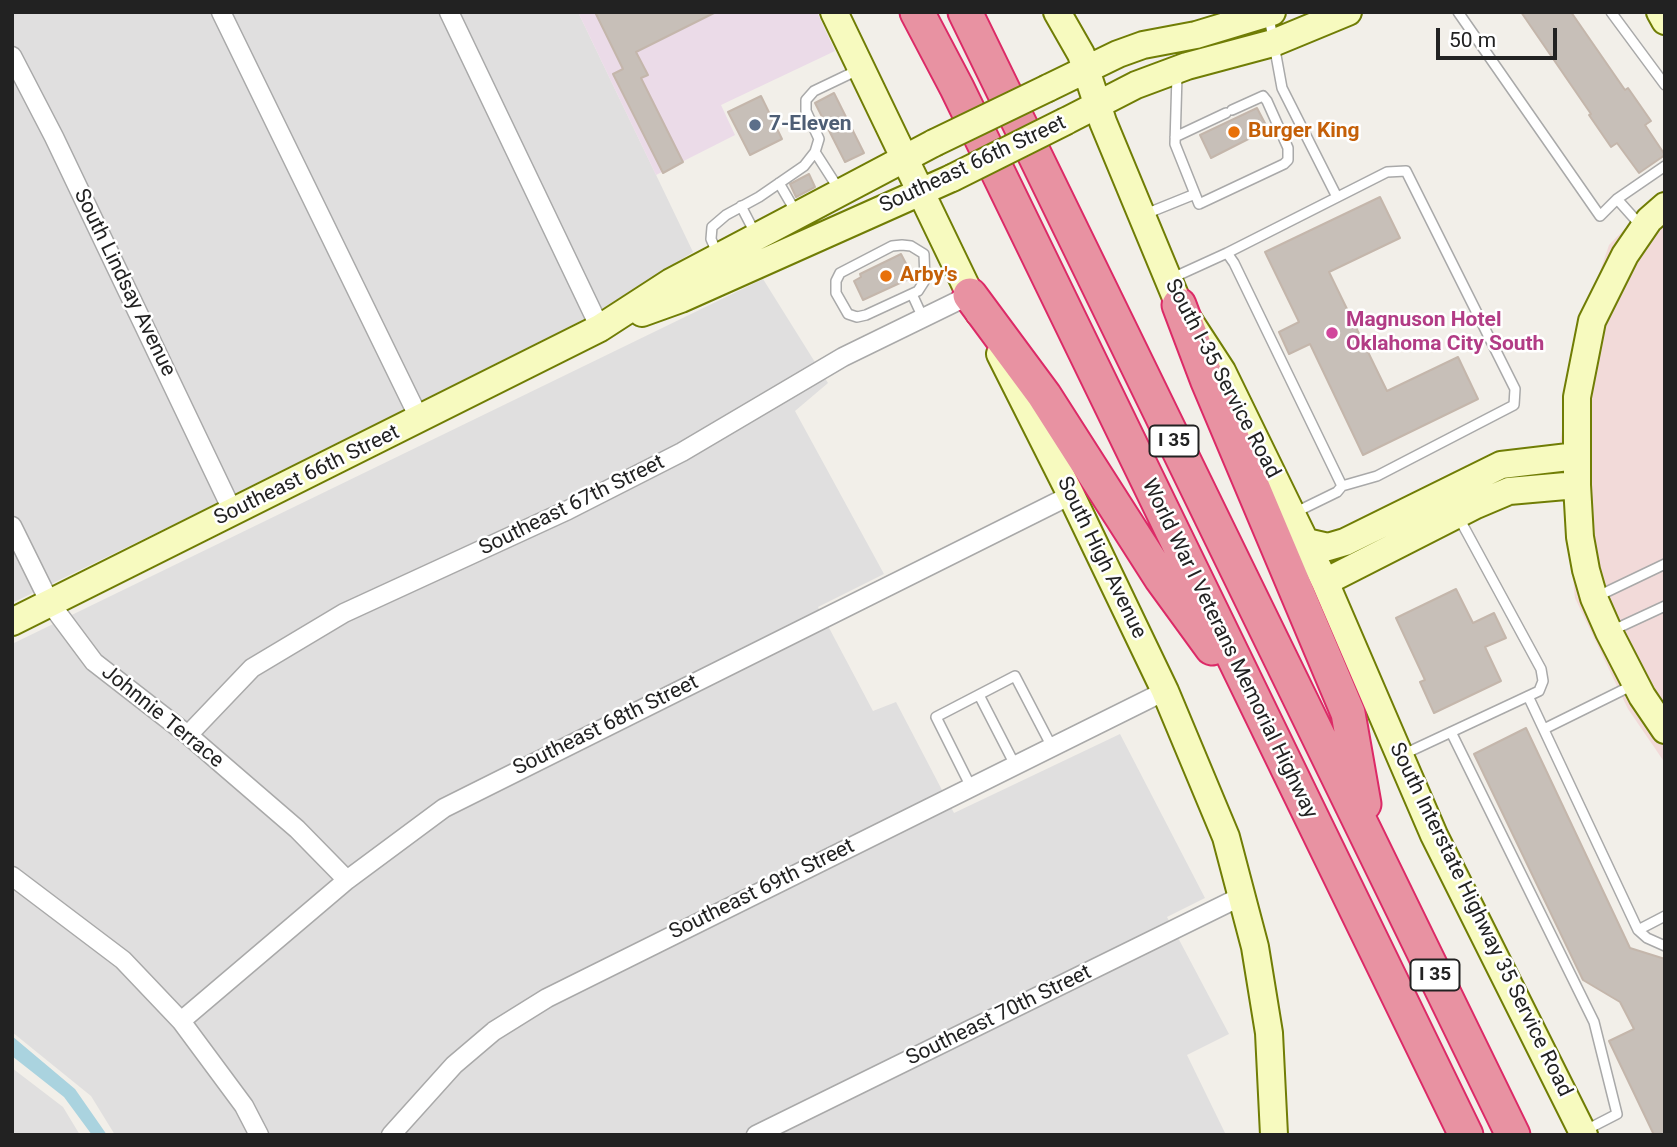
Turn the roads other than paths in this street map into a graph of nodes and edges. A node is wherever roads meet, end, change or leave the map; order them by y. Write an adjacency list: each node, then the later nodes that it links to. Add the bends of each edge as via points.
1 (221, 12): 44 (street)
2 (449, 12): 43 (street)
3 (834, 12): 15 (street, South High Avenue)
4 (917, 12): 67 (highway, World War I Veterans Memorial Highway / I 35)
5 (965, 12): 76 (highway, World War I Veterans Memorial Highway / I 35)
6 (1057, 12): 16 (street, South I-35 Service Road)
7 (1348, 12): 13 (street, Southeast 66th Street)
8 (1458, 12): 29 (lane, via 1600,215)
9 (1611, 12): 18 (lane)
10 (1660, 12): 12 (street)
11 (1270, 13): 13 (lane); 16 (street, Southeast 66th Street, via 1143,45)
12 (1665, 21)
13 (1273, 43): 17 (street, Southeast 66th Street); 28 (lane, via 1282,88)
14 (12, 56): 50 (street, South Lindsay Avenue)
15 (861, 69): 21 (lane, via 814,91 806,100 819,139); 22 (street, South High Avenue)
16 (1086, 69): 19 (street, South I-35 Service Road); 22 (street, Southeast 66th Street, bridge)
17 (1177, 69): 19 (street, Southeast 66th Street); 20 (lane)
18 (1665, 85)
19 (1098, 106): 25 (street, Southeast 66th Street, bridge); 33 (street, South I-35 Service Road)
20 (1175, 137): 27 (lane); 27 (lane, via 1262,96 1288,149 1284,164 1199,204)
21 (815, 152): 24 (lane); 26 (lane)
22 (905, 159): 25 (street, South High Avenue); 26 (street, Southeast 66th Street)
23 (1665, 166): 29 (lane)
24 (779, 183): 30 (lane); 32 (lane)
25 (920, 191): 36 (street, South High Avenue); 43 (street, Southeast 66th Street, via 681,299)
26 (841, 193): 32 (street, Southeast 66th Street)
27 (1195, 194): 33 (lane)
28 (1337, 198): 37 (lane); 47 (lane, via 1387,172 1406,171 1515,389 1514,405 1377,476)
29 (1618, 199): 34 (lane)
30 (741, 206): 35 (lane); 38 (lane, via 712,227)
31 (1665, 206): 34 (street)
32 (798, 215): 35 (street, Southeast 66th Street)
33 (1142, 216): 39 (street, South I-35 Service Road)
34 (1643, 228): 45 (street, via 1592,321 1577,397)
35 (757, 237): 38 (street, Southeast 66th Street)
36 (934, 248): 40 (lane, via 925,280); 40 (lane, via 892,246 841,272 836,281 836,293 848,314 857,317); 41 (street, South High Avenue)
37 (1227, 253): 39 (lane); 47 (lane)
38 (719, 257): 43 (street, Southeast 66th Street)
39 (1173, 292): 51 (street, South I-35 Service Road, via 1222,371); 76 (highway, via 1348,713)
40 (912, 294): 42 (lane)
41 (970, 295): 42 (street, Southeast 67th Street); 49 (street, South High Avenue); 67 (highway, via 1044,395 1161,578)
42 (923, 318): 71 (street, Southeast 67th Street, via 843,357 682,452 568,510 344,612 252,668)
43 (600, 328): 44 (street, Southeast 66th Street)
44 (420, 420): 50 (street, Southeast 66th Street)
45 (1577, 456): 46 (street); 48 (street, via 1501,464)
46 (1577, 485): 52 (street, via 1509,491); 57 (street, via 1580,537)
47 (1342, 486): 51 (lane)
48 (1445, 491): 52 (lane); 54 (street, via 1345,542 1328,547)
49 (1071, 495): 63 (street, South High Avenue); 78 (street, Southeast 68th Street, via 444,808)
50 (233, 512): 58 (street, Southeast 66th Street)
51 (1292, 514): 54 (street, South I-35 Service Road)
52 (1457, 515): 56 (street); 65 (lane, via 1541,669 1539,691)
53 (12, 526): 58 (street, Johnnie Terrace)
54 (1306, 542): 56 (street, South I-35 Service Road)
55 (1665, 564): 57 (lane)
56 (1325, 582): 66 (street, South I-35 Service Road)
57 (1594, 598): 61 (street)
58 (50, 603): 60 (street, Southeast 66th Street); 71 (street, Johnnie Terrace, via 94,662)
59 (1665, 606): 61 (lane)
60 (12, 622)
61 (1609, 632): 62 (street)
62 (1636, 684): 68 (lane); 69 (street)
63 (1165, 691): 72 (street, Southeast 69th Street); 79 (street, South High Avenue, via 1226,837)
64 (979, 695): 72 (lane, via 1015,676); 74 (lane); 75 (lane, via 936,717)
65 (1528, 696): 68 (lane); 70 (lane)
66 (1378, 705): 73 (street, South Interstate Highway 35 Service Road)
67 (1258, 710): 84 (highway, World War I Veterans Memorial Highway / I 35)
68 (1544, 729): 81 (lane)
69 (1665, 730)
70 (1451, 732): 73 (lane); 86 (lane, via 1594,1022 1617,1114)
71 (188, 734): 78 (street, Johnnie Terrace, via 297,829)
72 (1052, 747): 74 (street, Southeast 69th Street)
73 (1400, 756): 86 (street, South Interstate Highway 35 Service Road, via 1434,835)
74 (1015, 765): 75 (street, Southeast 69th Street)
75 (971, 787): 88 (street, Southeast 69th Street, via 547,998 494,1031 454,1065)
76 (1371, 845): 85 (highway, World War I Veterans Memorial Highway / I 35)
77 (12, 876): 83 (street, via 122,960)
78 (347, 880): 83 (street, Southeast 68th Street)
79 (1242, 896): 89 (street, Southeast 70th Street); 90 (street, South High Avenue, via 1269,1033)
80 (1665, 916): 81 (lane)
81 (1638, 930): 82 (lane)
82 (1665, 946)
83 (181, 1021): 87 (street)
84 (1427, 1055): 91 (highway); 92 (highway, World War I Veterans Memorial Highway / I 35)
85 (1499, 1105): 93 (highway, World War I Veterans Memorial Highway / I 35); 94 (highway)
86 (1583, 1133)
87 (260, 1135)
88 (391, 1135)
89 (756, 1135)
90 (1274, 1135)
91 (1452, 1135)
92 (1466, 1135)
93 (1513, 1135)
94 (1521, 1135)

